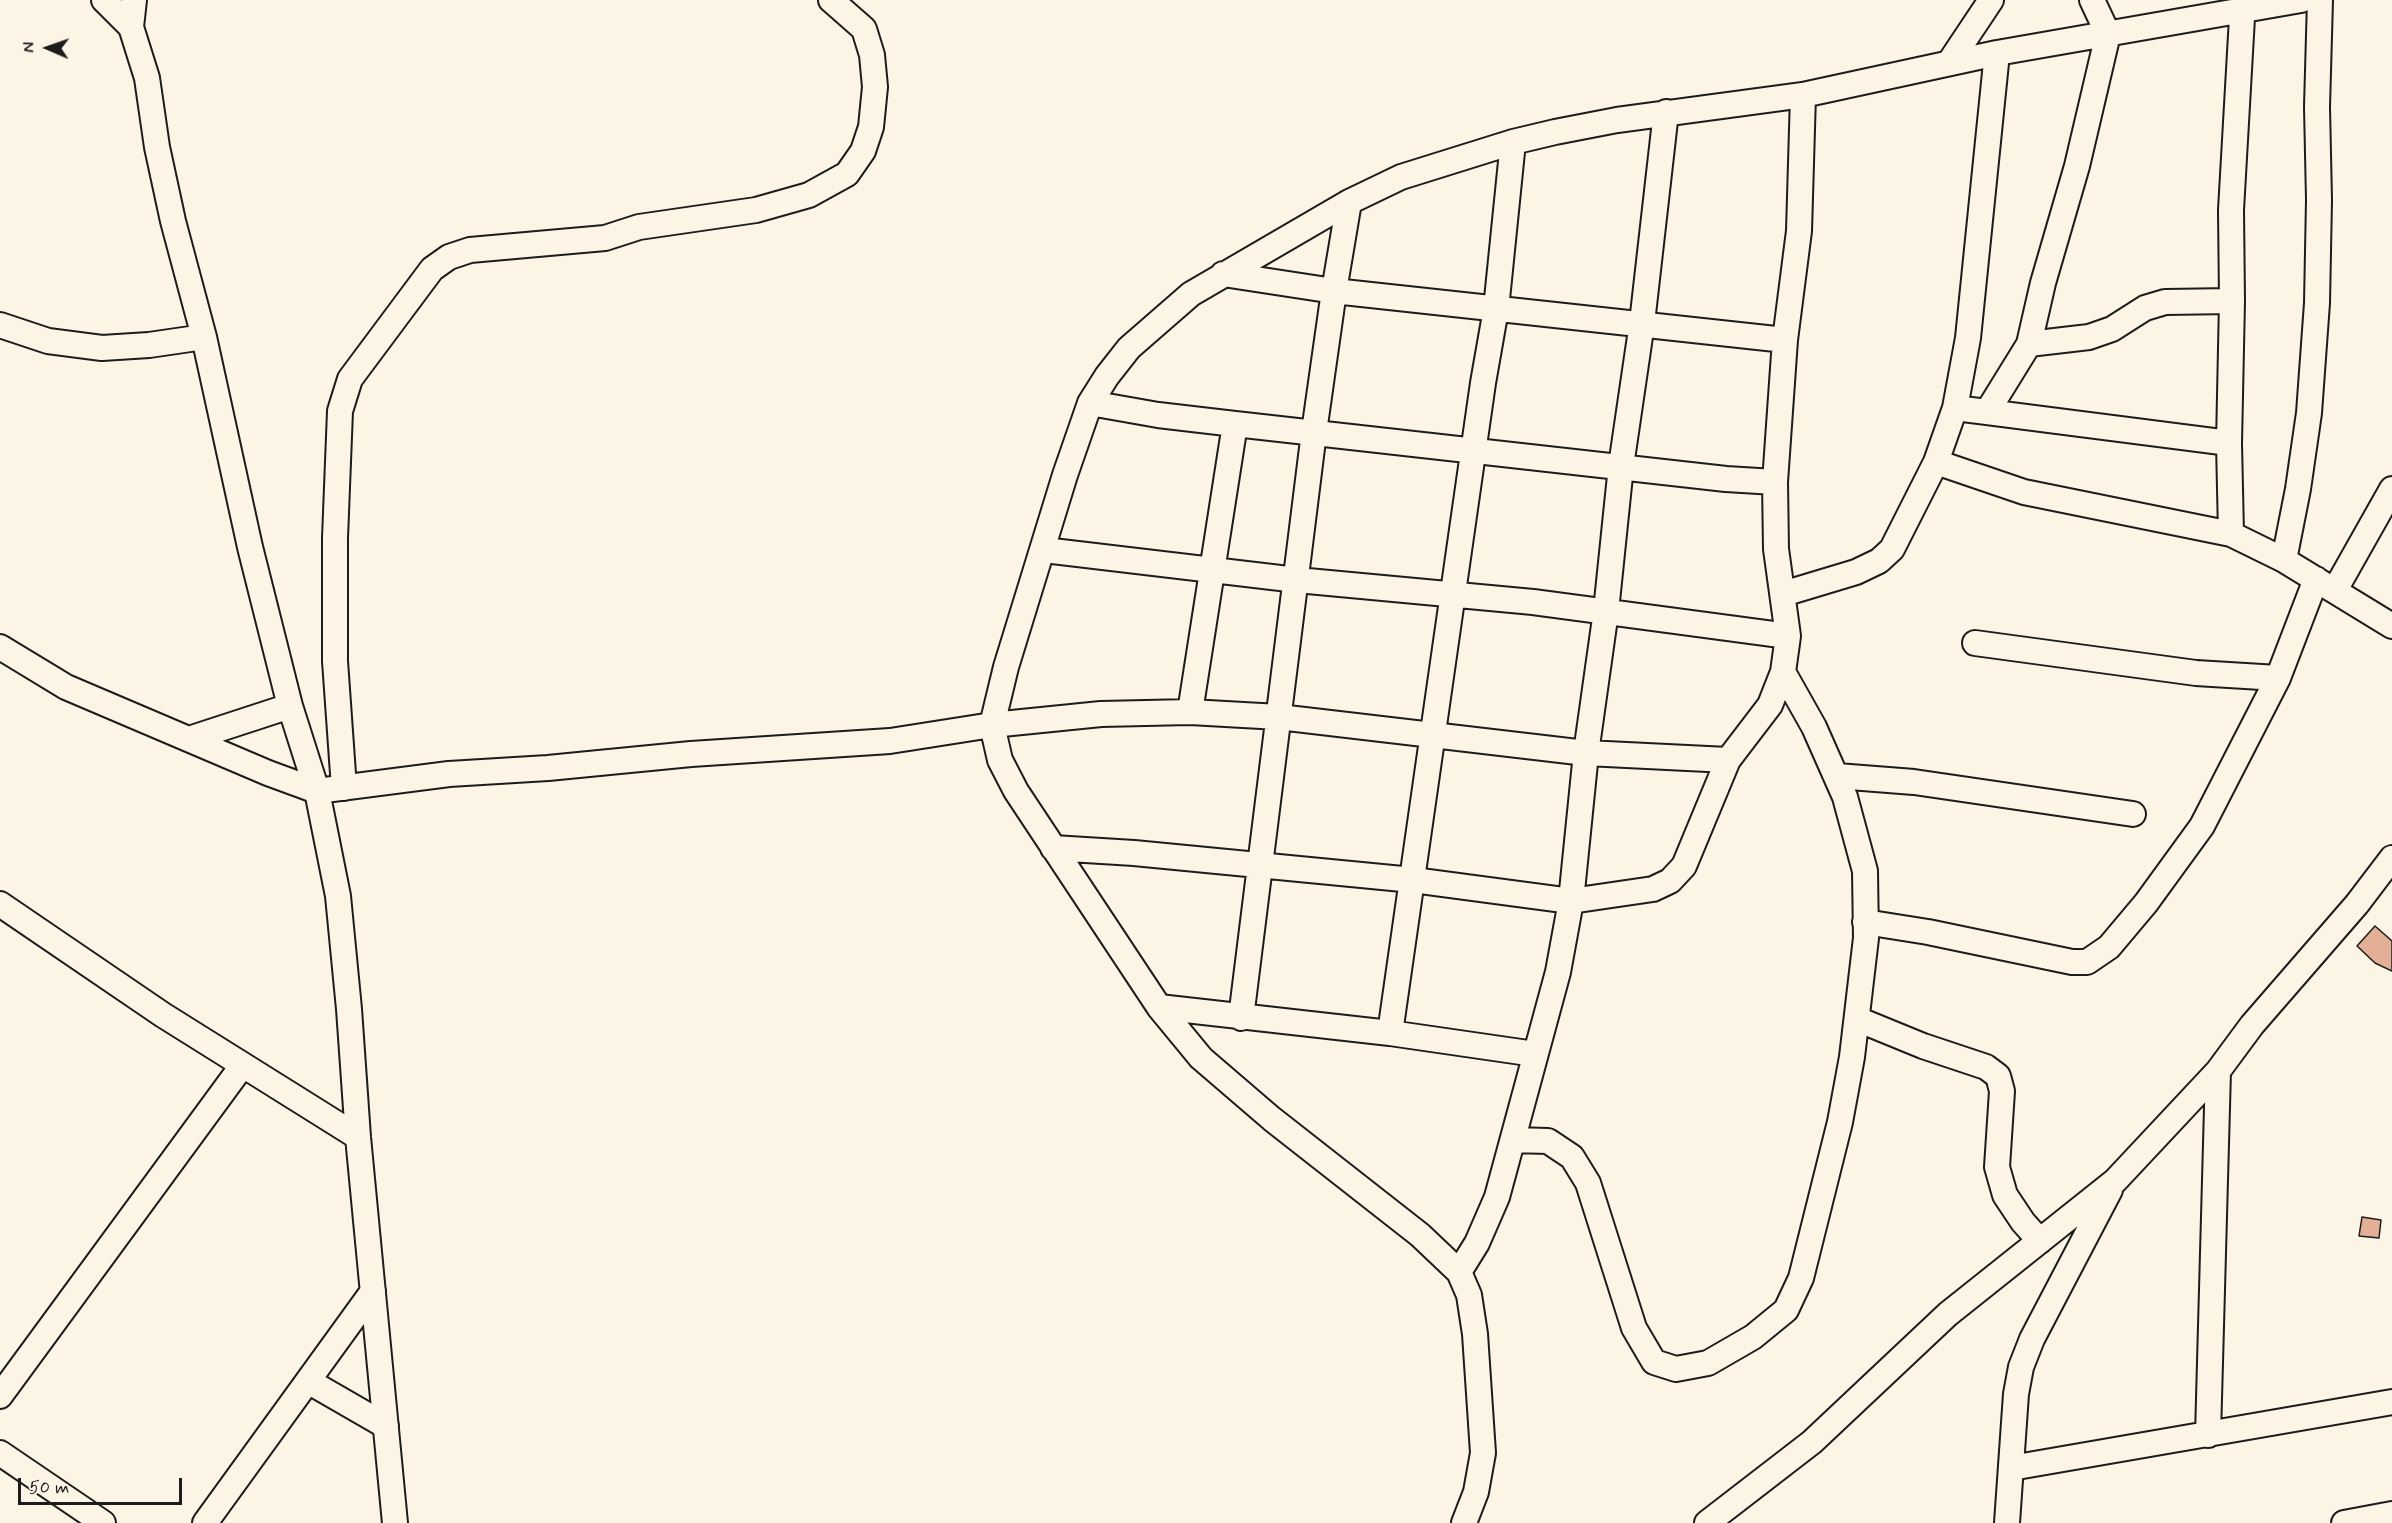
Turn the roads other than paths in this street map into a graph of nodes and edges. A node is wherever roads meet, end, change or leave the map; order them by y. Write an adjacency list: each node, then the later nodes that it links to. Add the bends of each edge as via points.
1 (104, 0): 9 (street)
2 (134, 0): 9 (street)
3 (1991, 0): 12 (street)
4 (2092, 0): 10 (street)
5 (2301, 0): 8 (street)
6 (2320, 0): 39 (street, via 2317,303 2309,413)
7 (844, 3): 61 (street, via 864,30 872,55 875,87 863,151 847,174 809,195 756,210 639,227 605,238 470,250 448,257 432,269 350,379 340,411 335,538 335,661)
8 (2242, 5): 10 (street); 19 (street, via 2231,210)
9 (131, 27): 23 (street, via 147,78 173,221)
10 (2108, 34): 11 (street); 25 (street)
11 (1997, 53): 12 (street); 27 (street, via 1968,338)
12 (1949, 63): 13 (street)
13 (1803, 94): 14 (street); 24 (street, via 1799,231)
14 (1666, 112): 15 (street); 21 (street)
15 (1513, 142): 16 (street, via 1401,177); 20 (street)
16 (1349, 202): 17 (street); 18 (street)
17 (1223, 274): 18 (street); 26 (street, via 1191,294 1129,348)
18 (1334, 291): 20 (street); 30 (street)
19 (2232, 301): 25 (street, via 2165,302 2088,337); 31 (street)
20 (1496, 309): 21 (street); 32 (street)
21 (1642, 323): 24 (street); 34 (street)
22 (0, 326): 23 (street, via 48,341 102,348)
23 (204, 337): 52 (street)
24 (1785, 340): 35 (street)
25 (2029, 344): 28 (street)
26 (1090, 403): 29 (street); 38 (street)
27 (1955, 408): 28 (street); 33 (street)
28 (1987, 412): 31 (street)
29 (1235, 424): 30 (street); 40 (street)
30 (1314, 432): 32 (street); 41 (street)
31 (2229, 443): 37 (street)
32 (1473, 452): 34 (street); 43 (street)
33 (1936, 462): 37 (street, via 2024,492); 44 (street, via 1906,526 1879,561)
34 (1621, 466): 35 (street); 45 (street)
35 (1775, 482): 44 (street, via 1776,549)
36 (2392, 489): 42 (street)
37 (2231, 534): 39 (street)
38 (1044, 550): 40 (street); 55 (street, via 1017,629)
39 (2284, 560): 42 (street)
40 (1212, 570): 41 (street); 53 (street)
41 (1297, 580): 43 (street); 54 (street)
42 (2326, 585): 46 (street); 51 (street)
43 (1454, 593): 45 (street); 56 (street)
44 (1783, 594): 47 (street)
45 (1606, 611): 47 (street); 58 (street)
46 (2392, 626)
47 (1788, 636): 50 (street)
48 (1975, 643): 51 (street, via 2196,673)
49 (0, 647): 57 (street, via 66,687)
50 (1783, 672): 59 (street, via 1770,705); 60 (street)
51 (2278, 678): 70 (street, via 2202,825 2116,939 2087,962)
52 (290, 706): 57 (street); 62 (street)
53 (1190, 712): 54 (street); 55 (street, via 1101,714)
54 (1279, 717): 56 (street); 66 (street)
55 (992, 726): 61 (street, via 890,741 449,774); 64 (street, via 1000,760)
56 (1433, 734): 58 (street); 67 (street)
57 (189, 739): 62 (street)
58 (1586, 753): 59 (street); 68 (street)
59 (1728, 760): 68 (street, via 1684,866 1670,881 1653,889)
60 (1837, 776): 63 (street, via 1914,782); 70 (street, via 1865,872)
61 (344, 788): 62 (street)
62 (317, 791): 78 (street, via 338,896)
63 (2133, 813)
64 (1053, 848): 66 (street); 71 (street)
65 (2392, 858): 77 (street)
66 (1262, 866): 67 (street); 72 (street)
67 (1413, 880): 68 (street); 74 (street)
68 (1571, 901): 75 (street, via 1558,972)
69 (0, 904): 76 (street)
70 (1865, 922): 73 (street)
71 (1159, 1007): 72 (street); 82 (street, via 1202,1058 1272,1119 1420,1235)
72 (1241, 1018): 74 (street)
73 (1857, 1019): 79 (street, via 1840,1122 1801,1278 1786,1310 1753,1337 1708,1363 1676,1369 1654,1362 1634,1328 1588,1183 1572,1157 1548,1141); 81 (street, via 1986,1067 1998,1076 2002,1091 1997,1167 2005,1195)
74 (1390, 1033): 75 (street)
75 (1535, 1054): 79 (street)
76 (242, 1066): 78 (street); 85 (street)
77 (2218, 1071): 80 (street); 88 (street)
78 (358, 1137): 83 (street)
79 (1512, 1140): 82 (street, via 1497,1197)
80 (2115, 1181): 81 (street); 90 (street, via 2021,1367)
81 (2040, 1241): 96 (street, via 1948,1314 1812,1442)
82 (1459, 1272): 95 (street, via 1469,1295 1475,1334 1483,1453 1476,1492)
83 (372, 1291): 84 (street); 87 (street)
84 (308, 1382): 87 (street); 93 (street)
85 (0, 1396)
86 (2392, 1402): 88 (street)
87 (386, 1426): 94 (street)
88 (2208, 1436): 90 (street)
89 (0, 1453): 92 (street)
90 (2011, 1468): 97 (street)
91 (2392, 1515): 98 (street)
92 (103, 1523)
93 (205, 1523)
94 (395, 1523)
95 (1464, 1523)
96 (1707, 1523)
97 (2007, 1523)
98 (2344, 1523)

